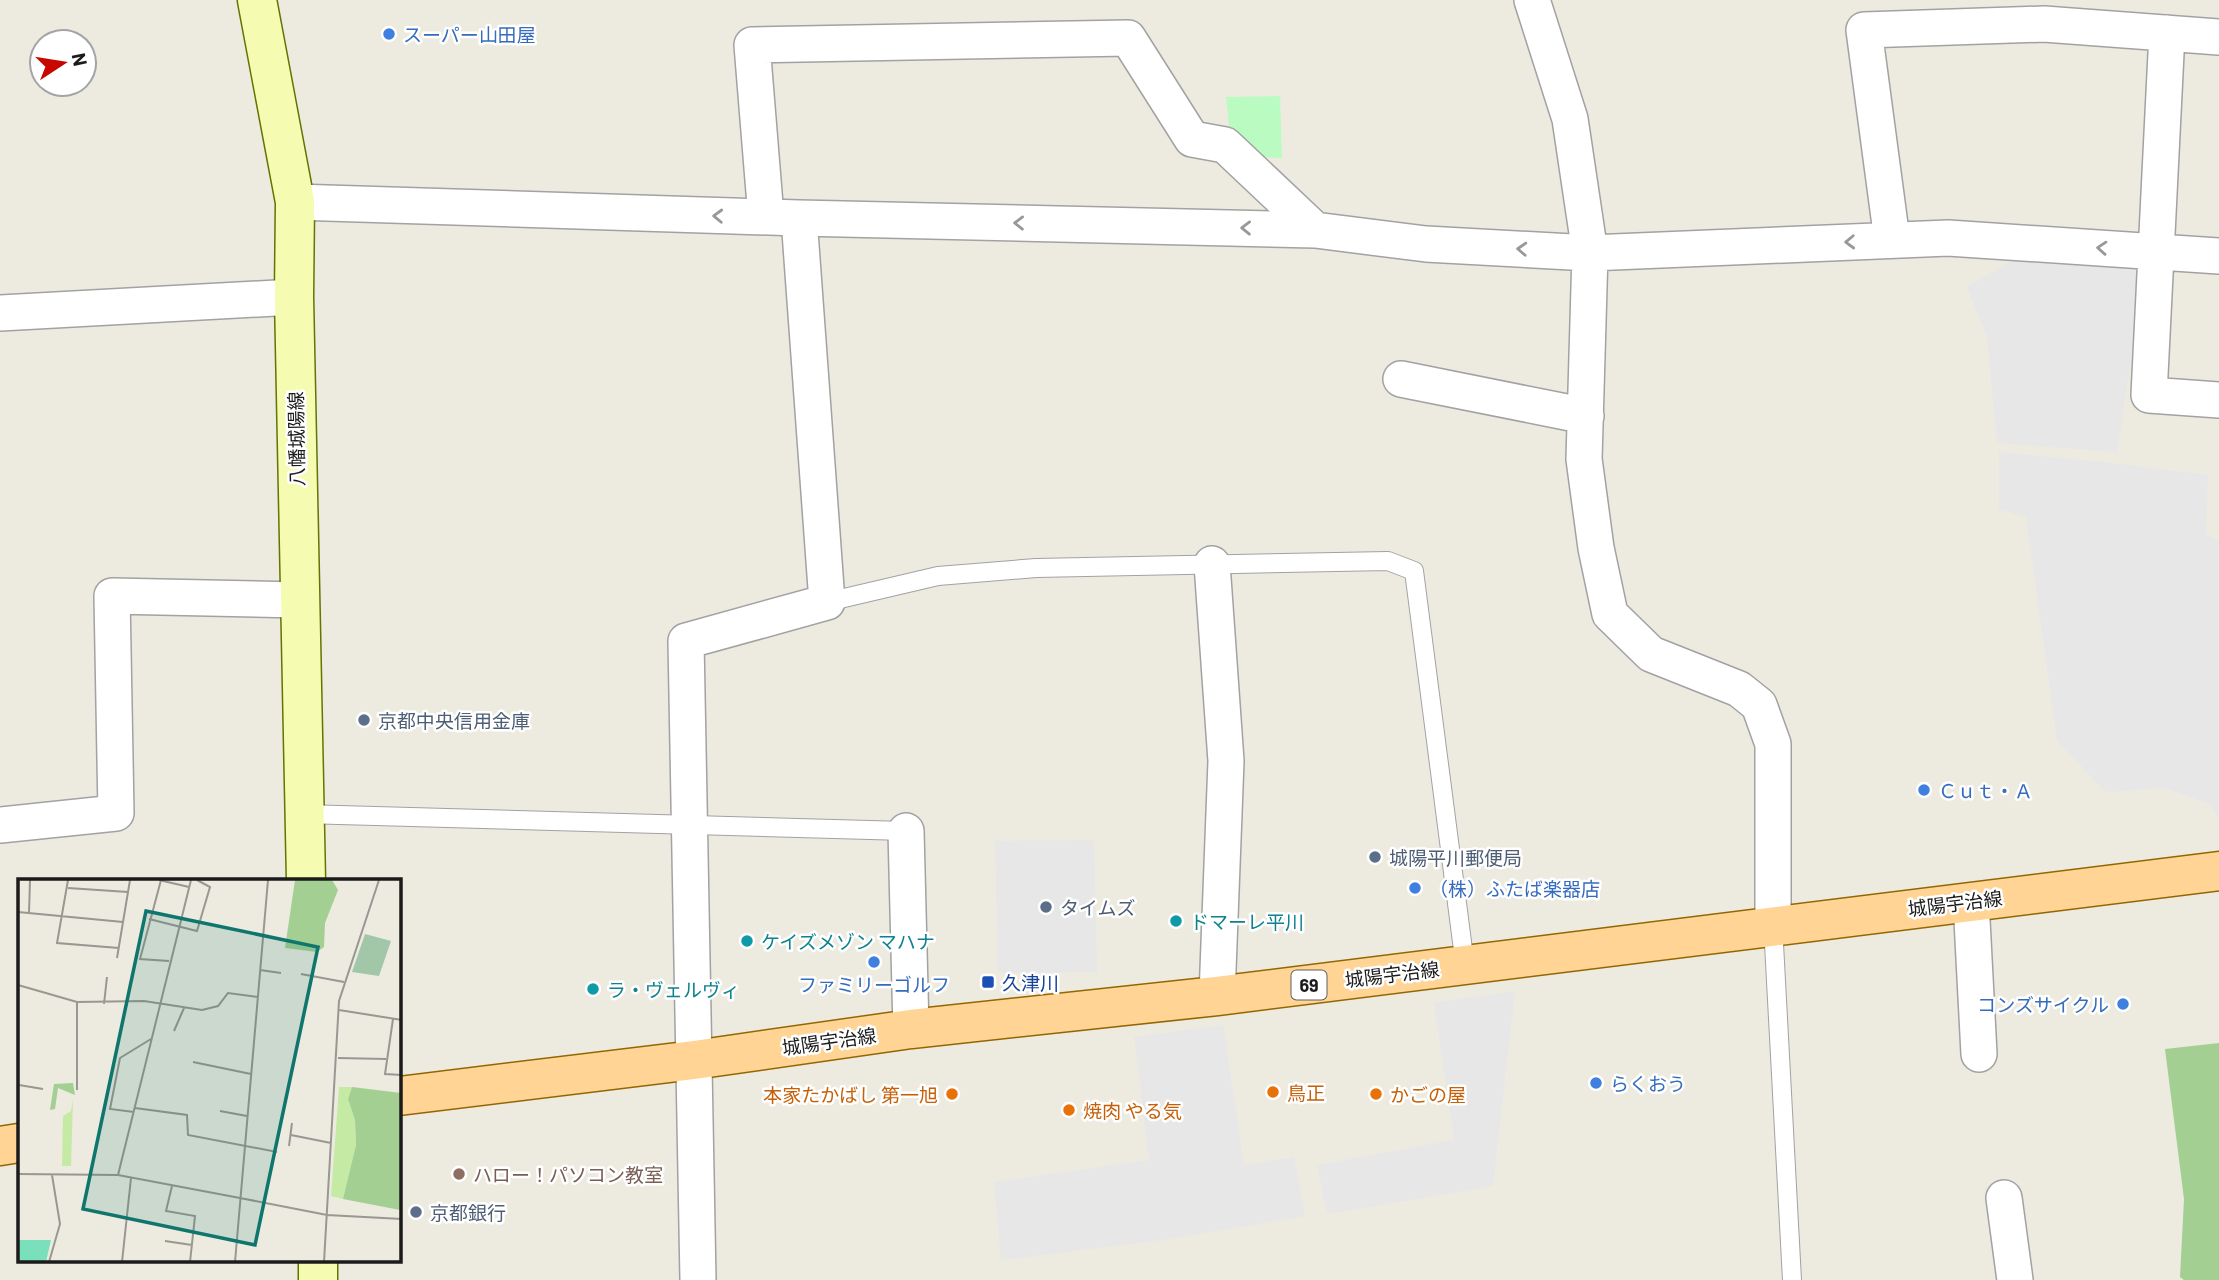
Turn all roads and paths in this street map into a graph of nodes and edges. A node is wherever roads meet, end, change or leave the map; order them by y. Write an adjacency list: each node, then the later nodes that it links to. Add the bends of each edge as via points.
1 (257, 0): 5 (main road, 八幡城陽線)
2 (1532, 0): 10 (street, via 1570,119)
3 (2167, 33): 4 (street); 8 (street, via 2044,24 1864,30); 9 (street)
4 (2219, 37)
5 (295, 202): 6 (street, one-way to 5); 12 (main road, 八幡城陽線)
6 (783, 218): 7 (street, one-way to 6); 7 (street, via 752,45 1128,38 1192,139 1225,145); 19 (street)
7 (1315, 230): 10 (street, one-way to 7, via 1426,244)
8 (1892, 240): 9 (street, one-way to 8, via 1948,238); 10 (street, one-way to 10)
9 (2158, 252): 11 (street); 15 (street, via 2149,395)
10 (1590, 253): 16 (street)
11 (2219, 256)
12 (294, 296): 13 (street); 18 (main road, 八幡城陽線)
13 (0, 313)
14 (1401, 379): 16 (street)
15 (2219, 400)
16 (1586, 416): 27 (street, via 1584,459 1610,614 1651,654 1739,689 1759,705 1773,744)
17 (1212, 564): 19 (lane, via 1037,568 938,576); 28 (lane, via 1388,561 1414,571); 29 (street, via 1226,761)
18 (299, 600): 20 (main road, 八幡城陽線); 21 (street, via 112,596 116,813)
19 (827, 602): 22 (street, via 685,641)
20 (303, 814): 22 (lane); 25 (main road, 八幡城陽線)
21 (0, 825)
22 (689, 825): 23 (lane); 32 (street)
23 (906, 831): 30 (street)
24 (2219, 871): 26 (main road, 城陽宇治線 / 69)
25 (306, 879)
26 (1972, 901): 27 (main road, 城陽宇治線 / 69); 31 (street)
27 (1773, 925): 28 (main road, 城陽宇治線 / 69); 40 (lane)
28 (1465, 965): 29 (main road, 城陽宇治線 / 69)
29 (1217, 996): 30 (main road, 城陽宇治線 / 69)
30 (911, 1029): 32 (main road, 城陽宇治線 / 69)
31 (1979, 1055)
32 (694, 1060): 33 (main road, 城陽宇治線 / 69); 39 (street)
33 (401, 1096)
34 (18, 1143): 35 (main road)
35 (0, 1146)
36 (2004, 1198): 41 (street)
37 (318, 1262): 38 (main road)
38 (318, 1280)
39 (698, 1280)
40 (1792, 1280)
41 (2015, 1280)

